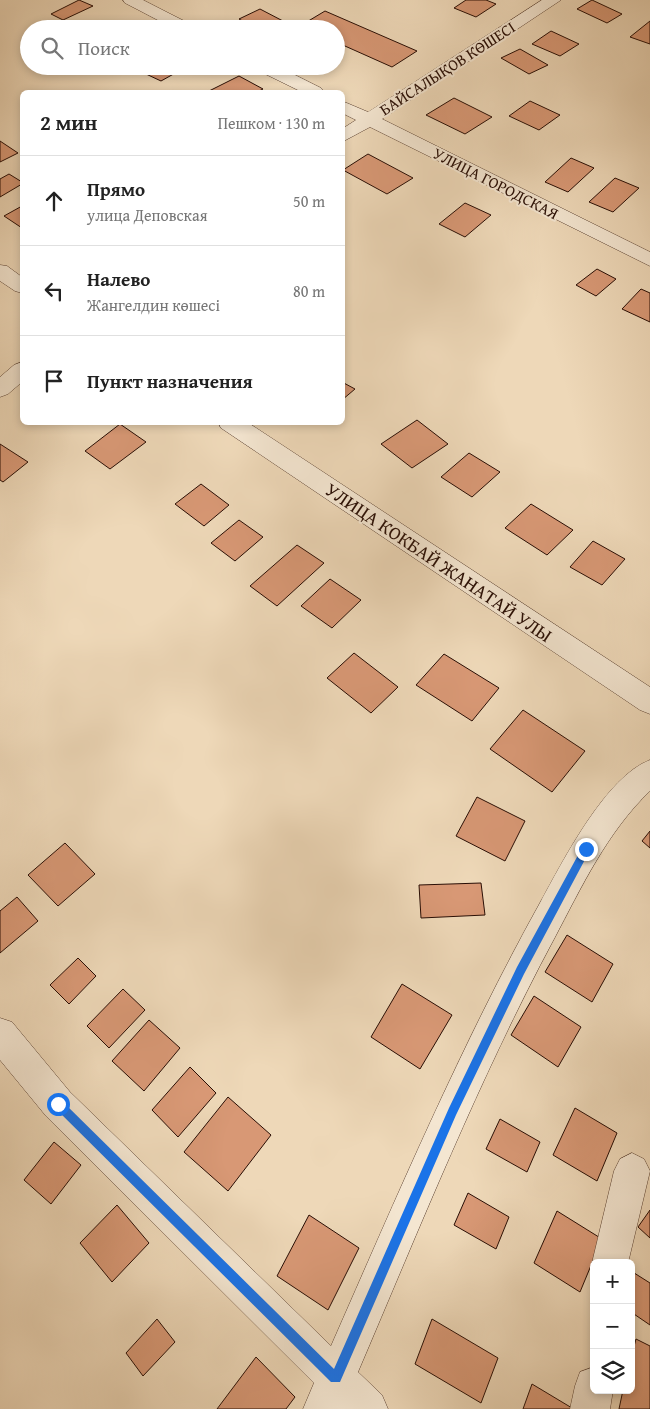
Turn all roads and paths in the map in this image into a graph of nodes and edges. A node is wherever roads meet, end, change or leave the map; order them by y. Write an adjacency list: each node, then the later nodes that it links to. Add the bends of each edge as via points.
1 (131, 0): 3 (street)
2 (553, 0): 7 (street, БАЙСАЛЫҚОВ КӨШЕСІ)
3 (170, 20)
4 (281, 75): 5 (street)
5 (311, 90)
6 (345, 108): 7 (street, УЛИЦА ГОРОДСКАЯ)
7 (368, 119): 8 (street, БАЙСАЛЫҚОВ КӨШЕСІ); 9 (street, УЛИЦА ГОРОДСКАЯ)
8 (345, 135)
9 (650, 260)
10 (0, 271): 11 (street)
11 (20, 285)
12 (20, 372): 13 (street)
13 (0, 389)
14 (234, 425): 15 (street, УЛИЦА КОКБАЙ ЖАНАТАЙ УЛЫ)
15 (650, 702)
16 (650, 773): 20 (street, via 626,795 586,849 520,970 452,1112)
17 (0, 1034): 20 (street, via 58,1104)
18 (632, 1172): 19 (street)
19 (611, 1259)
20 (329, 1394): 22 (street)
21 (593, 1394): 23 (street)
22 (368, 1409)
23 (590, 1409)

